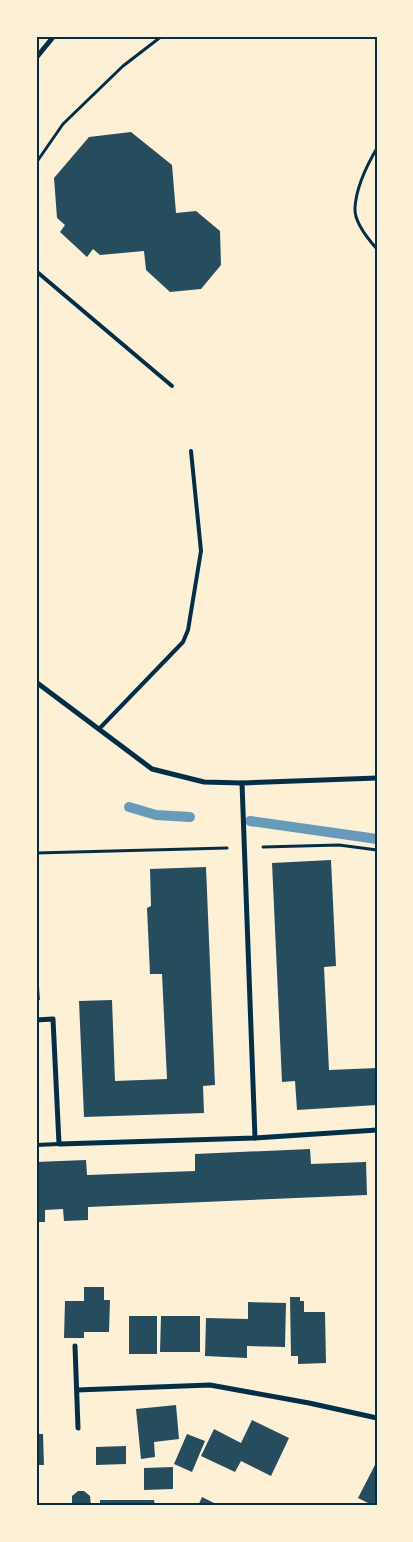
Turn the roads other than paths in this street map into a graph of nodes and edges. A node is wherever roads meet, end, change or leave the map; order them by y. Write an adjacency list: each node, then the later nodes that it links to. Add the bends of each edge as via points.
1 (54, 36): 2 (street)
2 (36, 58)
3 (36, 271): 4 (lane)
4 (172, 386)
5 (191, 451): 7 (lane, via 201,551 188,630 183,642)
6 (36, 682): 7 (street)
7 (99, 729): 9 (street, via 152,769 204,782)
8 (377, 778): 9 (street)
9 (242, 783): 12 (street)
10 (36, 1020): 13 (street, via 53,1019)
11 (377, 1130): 12 (street)
12 (255, 1138): 13 (street)
13 (59, 1144): 14 (lane)
14 (36, 1146)
15 (75, 1346): 16 (street)
16 (77, 1390): 17 (street, via 210,1385); 18 (street)
17 (377, 1418)
18 (78, 1428)

